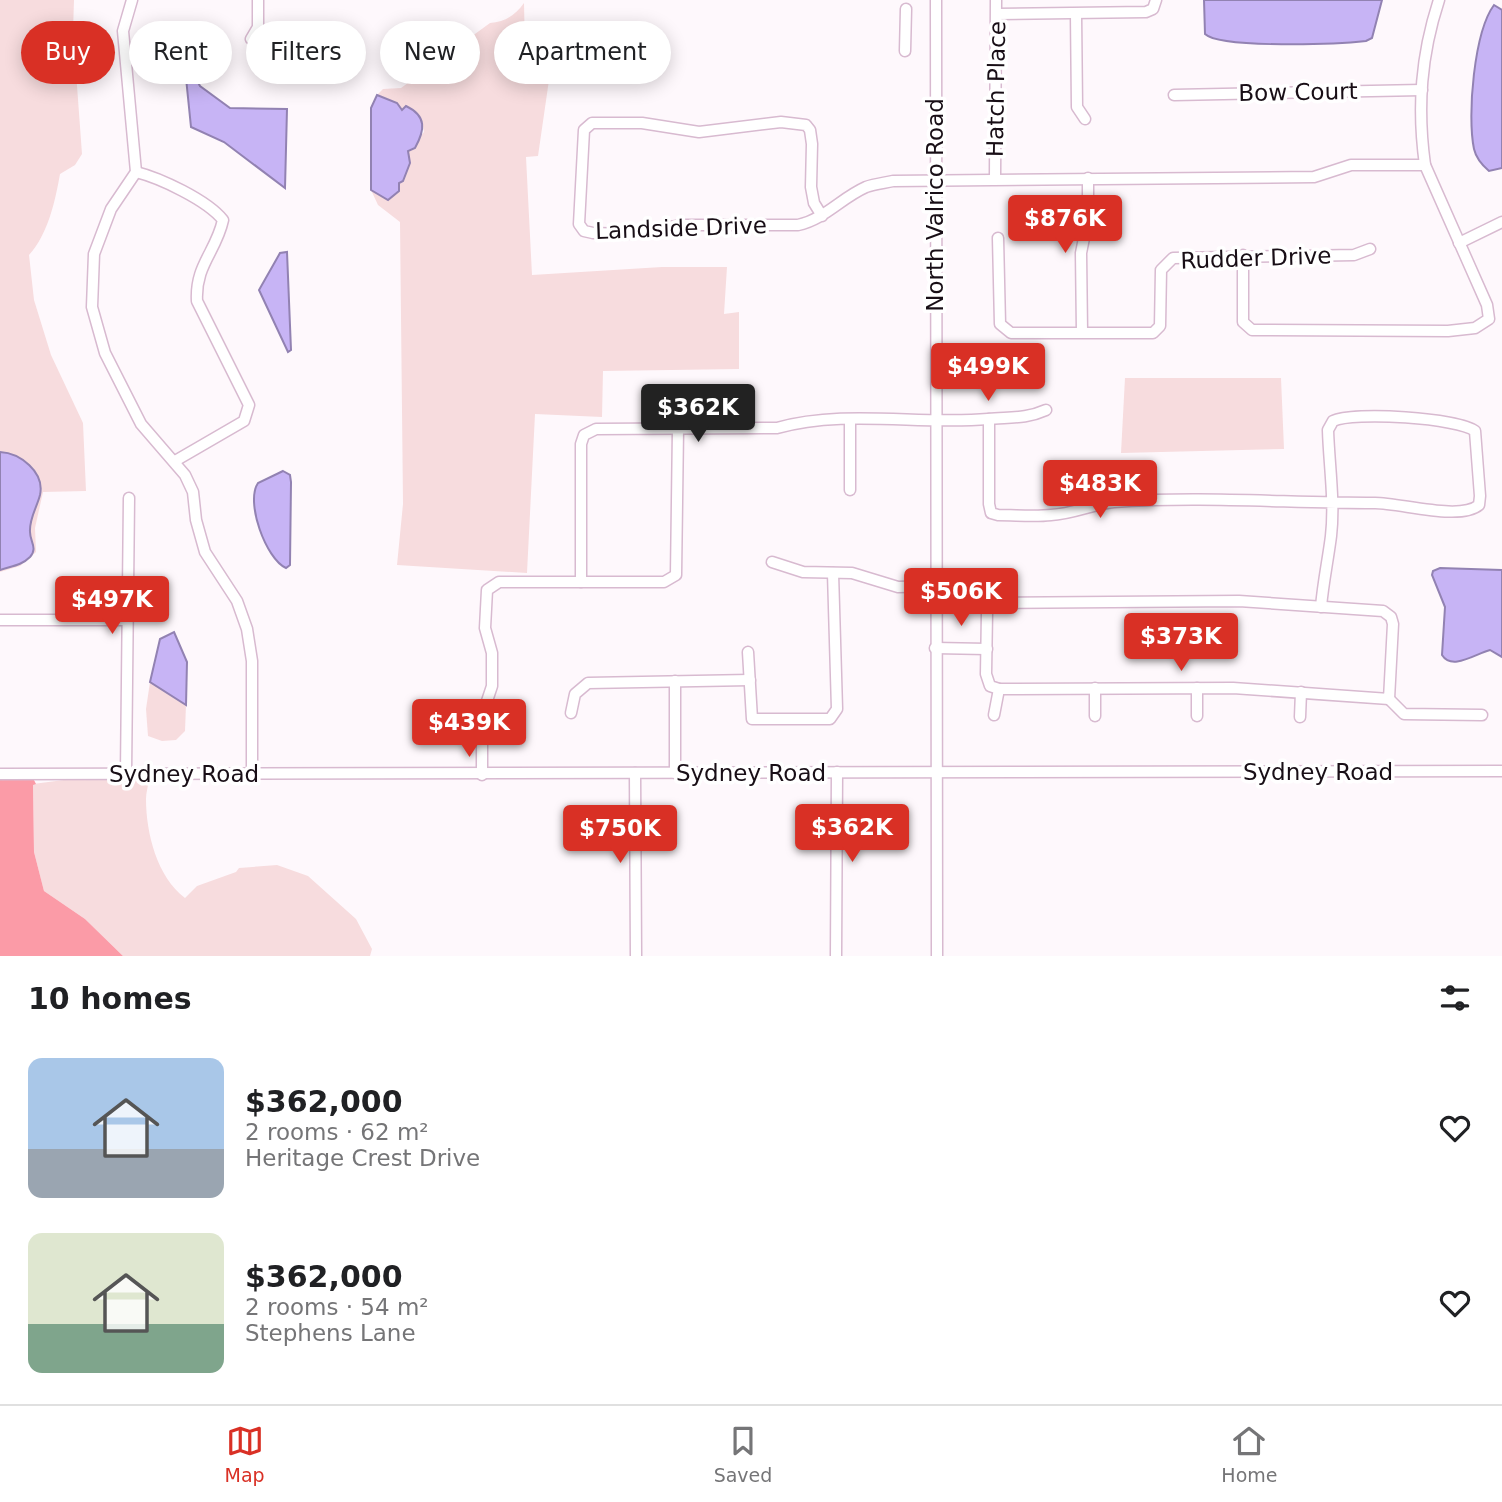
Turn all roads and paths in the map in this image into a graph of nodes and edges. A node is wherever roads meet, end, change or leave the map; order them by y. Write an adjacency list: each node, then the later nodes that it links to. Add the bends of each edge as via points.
1 (132, 0): 16 (street, via 123,31)
2 (258, 0): 10 (street)
3 (936, 0): 18 (street, North Valrico Road)
4 (996, 0): 8 (street, Hatch Place)
5 (1156, 0): 9 (street, via 1146,12)
6 (1439, 0): 12 (street, via 1426,41)
7 (906, 9): 11 (street)
8 (996, 14): 9 (street); 19 (street, Hatch Place)
9 (1076, 14): 14 (street, via 1077,107)
10 (258, 21)
11 (905, 51)
12 (1422, 90): 13 (street, Bow Court); 15 (street)
13 (1174, 95)
14 (1084, 119)
15 (1425, 165): 17 (street, Landside Drive, via 1351,165 1314,177); 23 (street)
16 (136, 172): 32 (street, via 111,209 97,244 92,307 105,353 141,424); 32 (street, via 216,211 223,220 201,264 197,300 249,405 244,421)
17 (1088, 178): 19 (street, Landside Drive); 26 (street, via 1088,218 1081,253)
18 (934, 179): 19 (street, Landside Drive); 20 (street, Landside Drive, via 865,187); 30 (street, North Valrico Road)
19 (995, 179)
20 (822, 216): 20 (street, Landside Drive, via 798,225 683,225 626,234 584,231 579,219 584,130 592,123 642,123 699,132 781,122 806,125 812,144 811,187)
21 (1502, 222): 23 (street)
22 (998, 238): 26 (street, Rudder Drive, via 1000,324 1011,333)
23 (1459, 243): 25 (street, via 1489,319 1475,328 1448,331 1252,330 1243,322)
24 (1370, 249): 25 (street, Rudder Drive, via 1354,256)
25 (1243, 256): 26 (street, Rudder Drive, via 1173,258 1161,270 1160,326 1153,333)
26 (1082, 332)
27 (1046, 410): 28 (street, via 1029,418)
28 (989, 419): 30 (street); 35 (street, via 989,504 991,513 998,515 1053,515 1113,502 1254,499)
29 (850, 420): 30 (street); 31 (street, via 806,420 777,428); 33 (street)
30 (935, 421): 39 (street, North Valrico Road)
31 (678, 429): 38 (street, via 596,429 584,435); 38 (street, via 676,575 664,582)
32 (175, 461): 66 (street, via 193,492 205,552 237,601 247,629 252,661)
33 (850, 490)
34 (130, 498): 42 (street)
35 (1330, 503): 35 (street, via 1394,503 1472,511 1480,496 1478,435 1464,425 1411,418 1336,419 1328,430); 40 (street, via 1331,534)
36 (772, 562): 37 (street, via 803,572)
37 (833, 573): 39 (street, via 852,573 898,587); 46 (street, via 837,709 830,719 752,719)
38 (581, 582): 67 (street, via 499,582 487,590 485,628 492,653 492,687 482,716)
39 (935, 586): 43 (street, North Valrico Road)
40 (1321, 607): 44 (street, via 1239,601 999,603 989,606 987,612); 52 (street, via 1383,611 1391,617)
41 (0, 620): 42 (street)
42 (127, 620): 65 (street)
43 (935, 646): 44 (street); 63 (street, North Valrico Road)
44 (987, 646): 50 (street, via 986,674 990,686)
45 (748, 652): 46 (street)
46 (750, 680): 47 (street)
47 (675, 681): 53 (street, via 588,683 575,694); 62 (street)
48 (1095, 688): 49 (street); 50 (street); 56 (street)
49 (1197, 688): 51 (street); 57 (street)
50 (999, 689): 54 (street)
51 (1301, 692): 52 (street); 58 (street)
52 (1389, 699): 55 (street, via 1404,714)
53 (571, 713)
54 (994, 715)
55 (1482, 715)
56 (1095, 716)
57 (1197, 716)
58 (1300, 717)
59 (1502, 771): 63 (street, Sydney Road)
60 (837, 772): 62 (street, Sydney Road); 63 (street, Sydney Road); 69 (street)
61 (635, 773): 62 (street, Sydney Road); 67 (street, Sydney Road); 68 (street)
62 (675, 773)
63 (937, 773): 70 (street, North Valrico Road)
64 (0, 774): 65 (street, Sydney Road)
65 (126, 774): 66 (street, Sydney Road)
66 (251, 774): 67 (street, Sydney Road)
67 (482, 775)
68 (636, 956)
69 (836, 956)
70 (937, 956)

